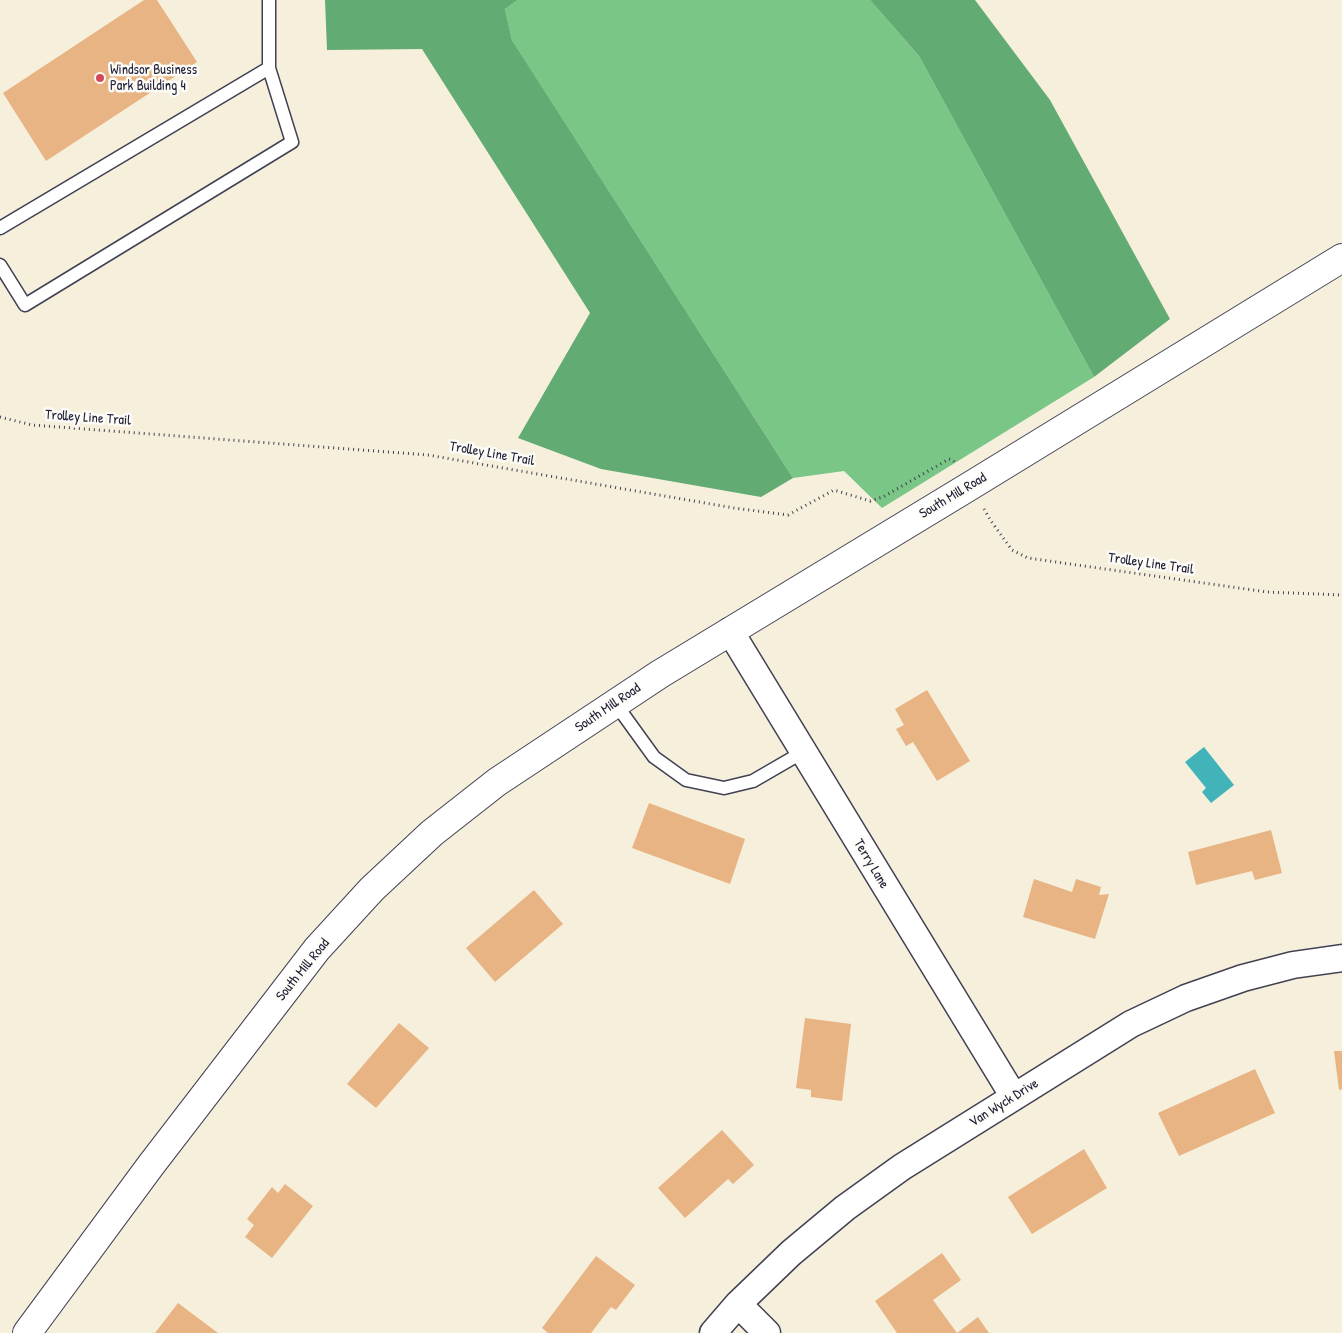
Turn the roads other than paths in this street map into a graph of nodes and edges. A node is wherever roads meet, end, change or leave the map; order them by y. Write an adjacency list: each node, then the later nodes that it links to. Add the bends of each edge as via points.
1 (269, 0): 2 (lane)
2 (269, 68): 3 (lane); 5 (lane, via 292,142 25,305)
3 (0, 228)
4 (1342, 258): 6 (main road, South Mill Road)
5 (0, 265)
6 (730, 631): 7 (main road, South Mill Road); 8 (street, Terry Lane)
7 (616, 703): 8 (lane, via 654,757 686,780 724,788 753,781); 12 (main road, South Mill Road, via 497,782 432,833 372,889 317,949)
8 (803, 752): 10 (street, Terry Lane)
9 (1342, 958): 10 (street, Van Wyck Drive, via 1293,965 1186,998 1131,1024)
10 (1014, 1097): 11 (street, Van Wyck Drive, via 902,1167 845,1208)
11 (738, 1304): 13 (street, Van Wyck Drive); 14 (street)
12 (27, 1333)
13 (713, 1333)
14 (767, 1333)

